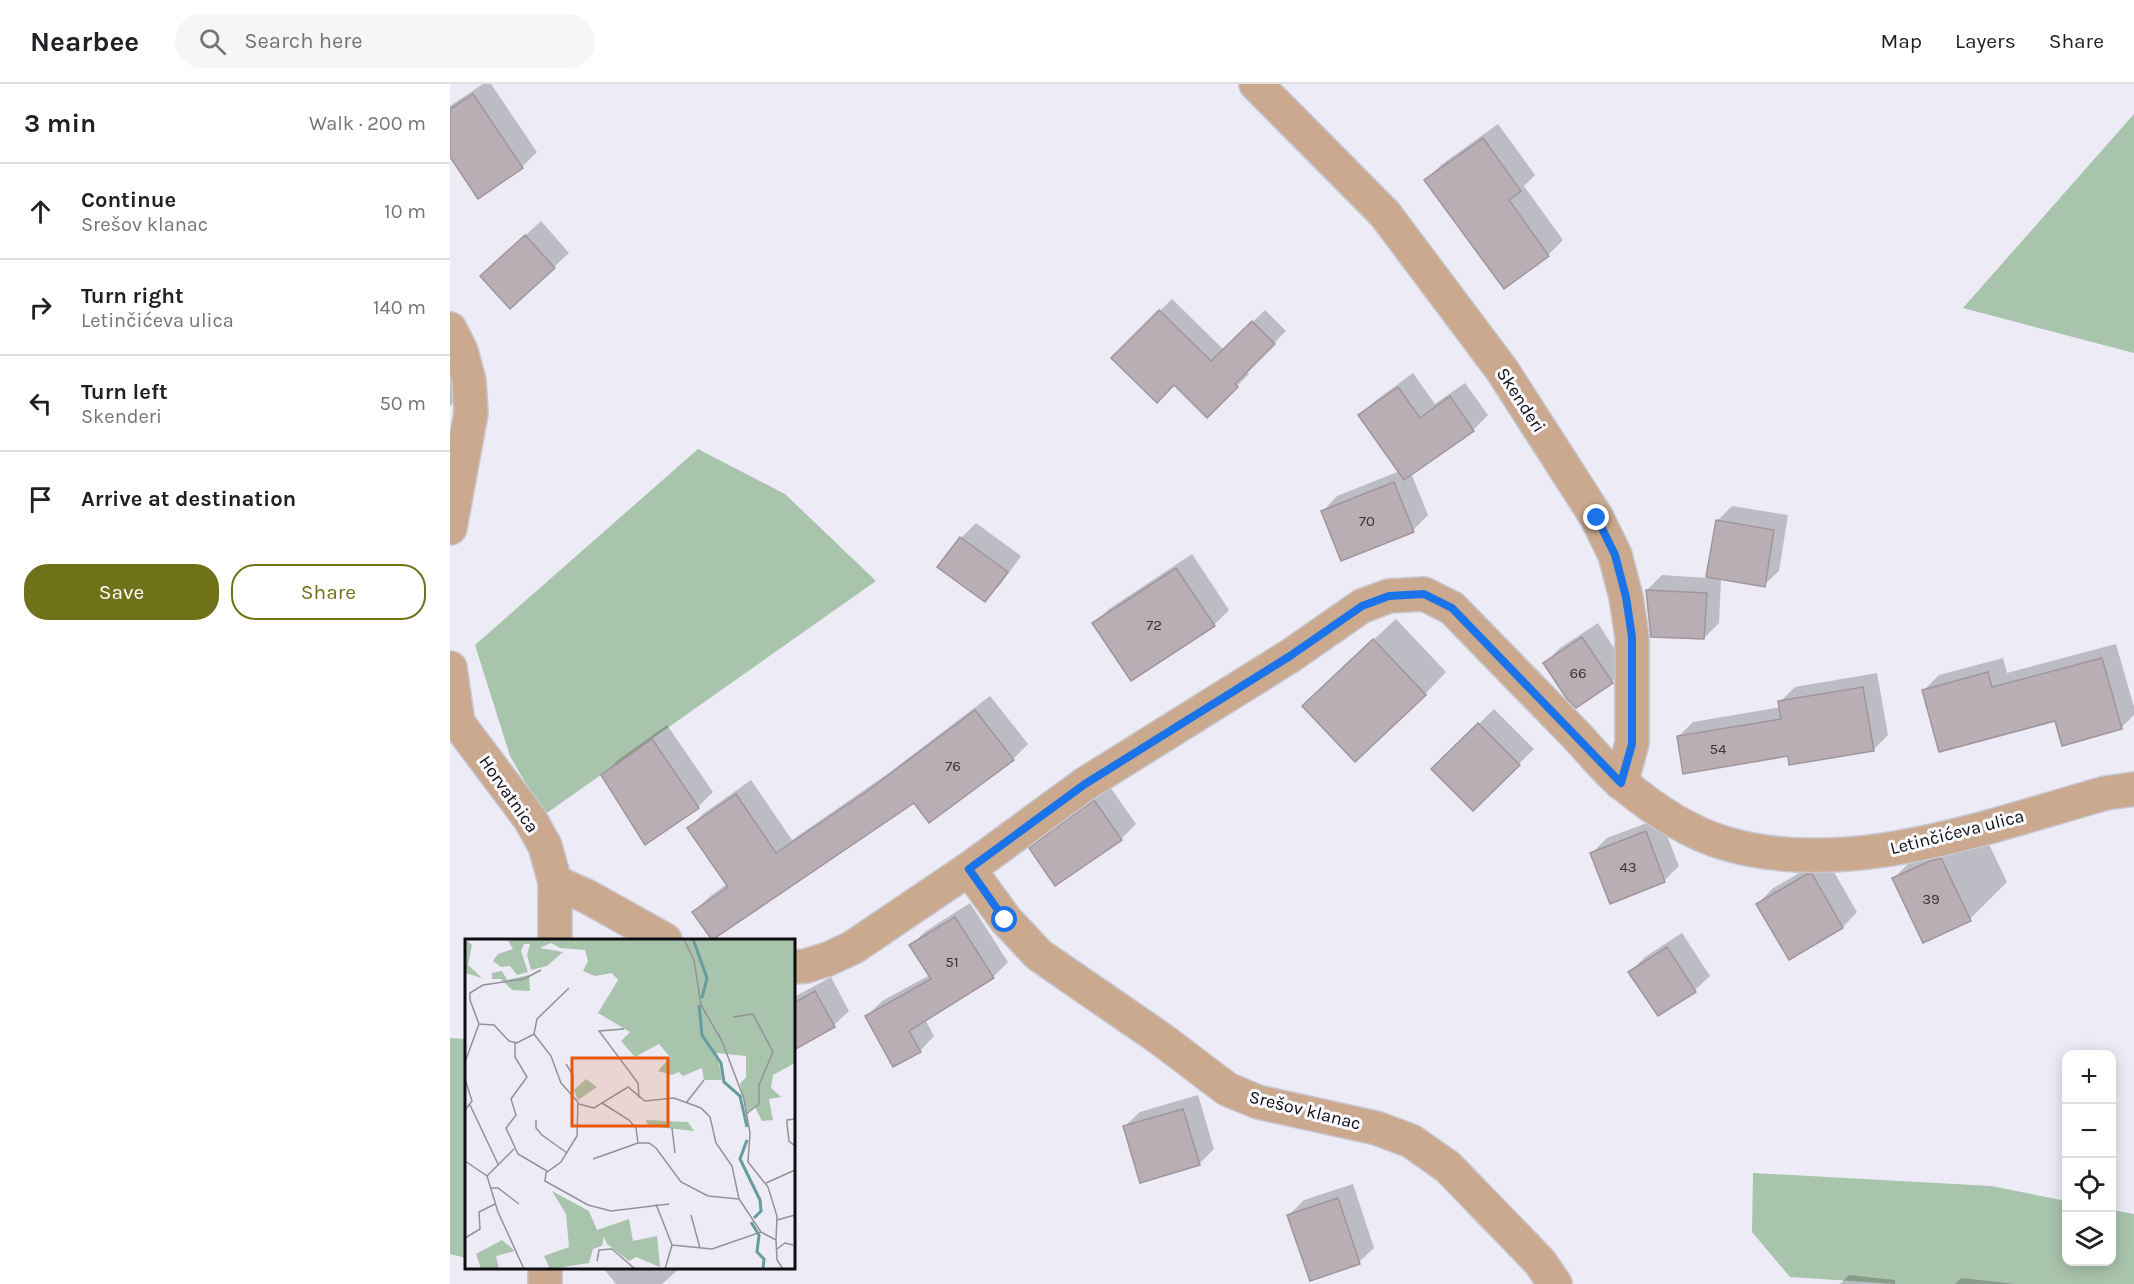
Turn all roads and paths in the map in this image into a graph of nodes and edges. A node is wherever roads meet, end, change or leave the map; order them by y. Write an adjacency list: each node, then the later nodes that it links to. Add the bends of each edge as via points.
1 (1256, 84): 6 (street, Skenderi, via 1385,214 1502,370 1597,518 1615,555 1632,637 1632,744)
2 (450, 329): 3 (street, via 469,381 471,413)
3 (450, 528)
4 (450, 668): 5 (street, Horvatnica)
5 (454, 719): 9 (street, Horvatnica, via 530,819 545,846)
6 (1621, 783): 7 (street, Letinčićeva ulica, via 1681,825 1724,843 1824,856 1932,842 2106,793); 8 (street, Letinčićeva ulica, via 1452,608 1424,594 1389,596 1362,606 1290,656 1085,784)
7 (2134, 789)
8 (969, 869): 12 (street, Letinčićeva ulica, via 852,948); 15 (street, Srešov klanac, via 1005,920 1039,955 1227,1089 1258,1101 1376,1128 1411,1141 1430,1154 1448,1167 1540,1262)
9 (555, 882): 10 (street, Horvatnica); 11 (street)
10 (555, 939)
11 (663, 939)
12 (795, 967)
13 (545, 1269): 14 (street)
14 (544, 1284)
15 (1555, 1284)

